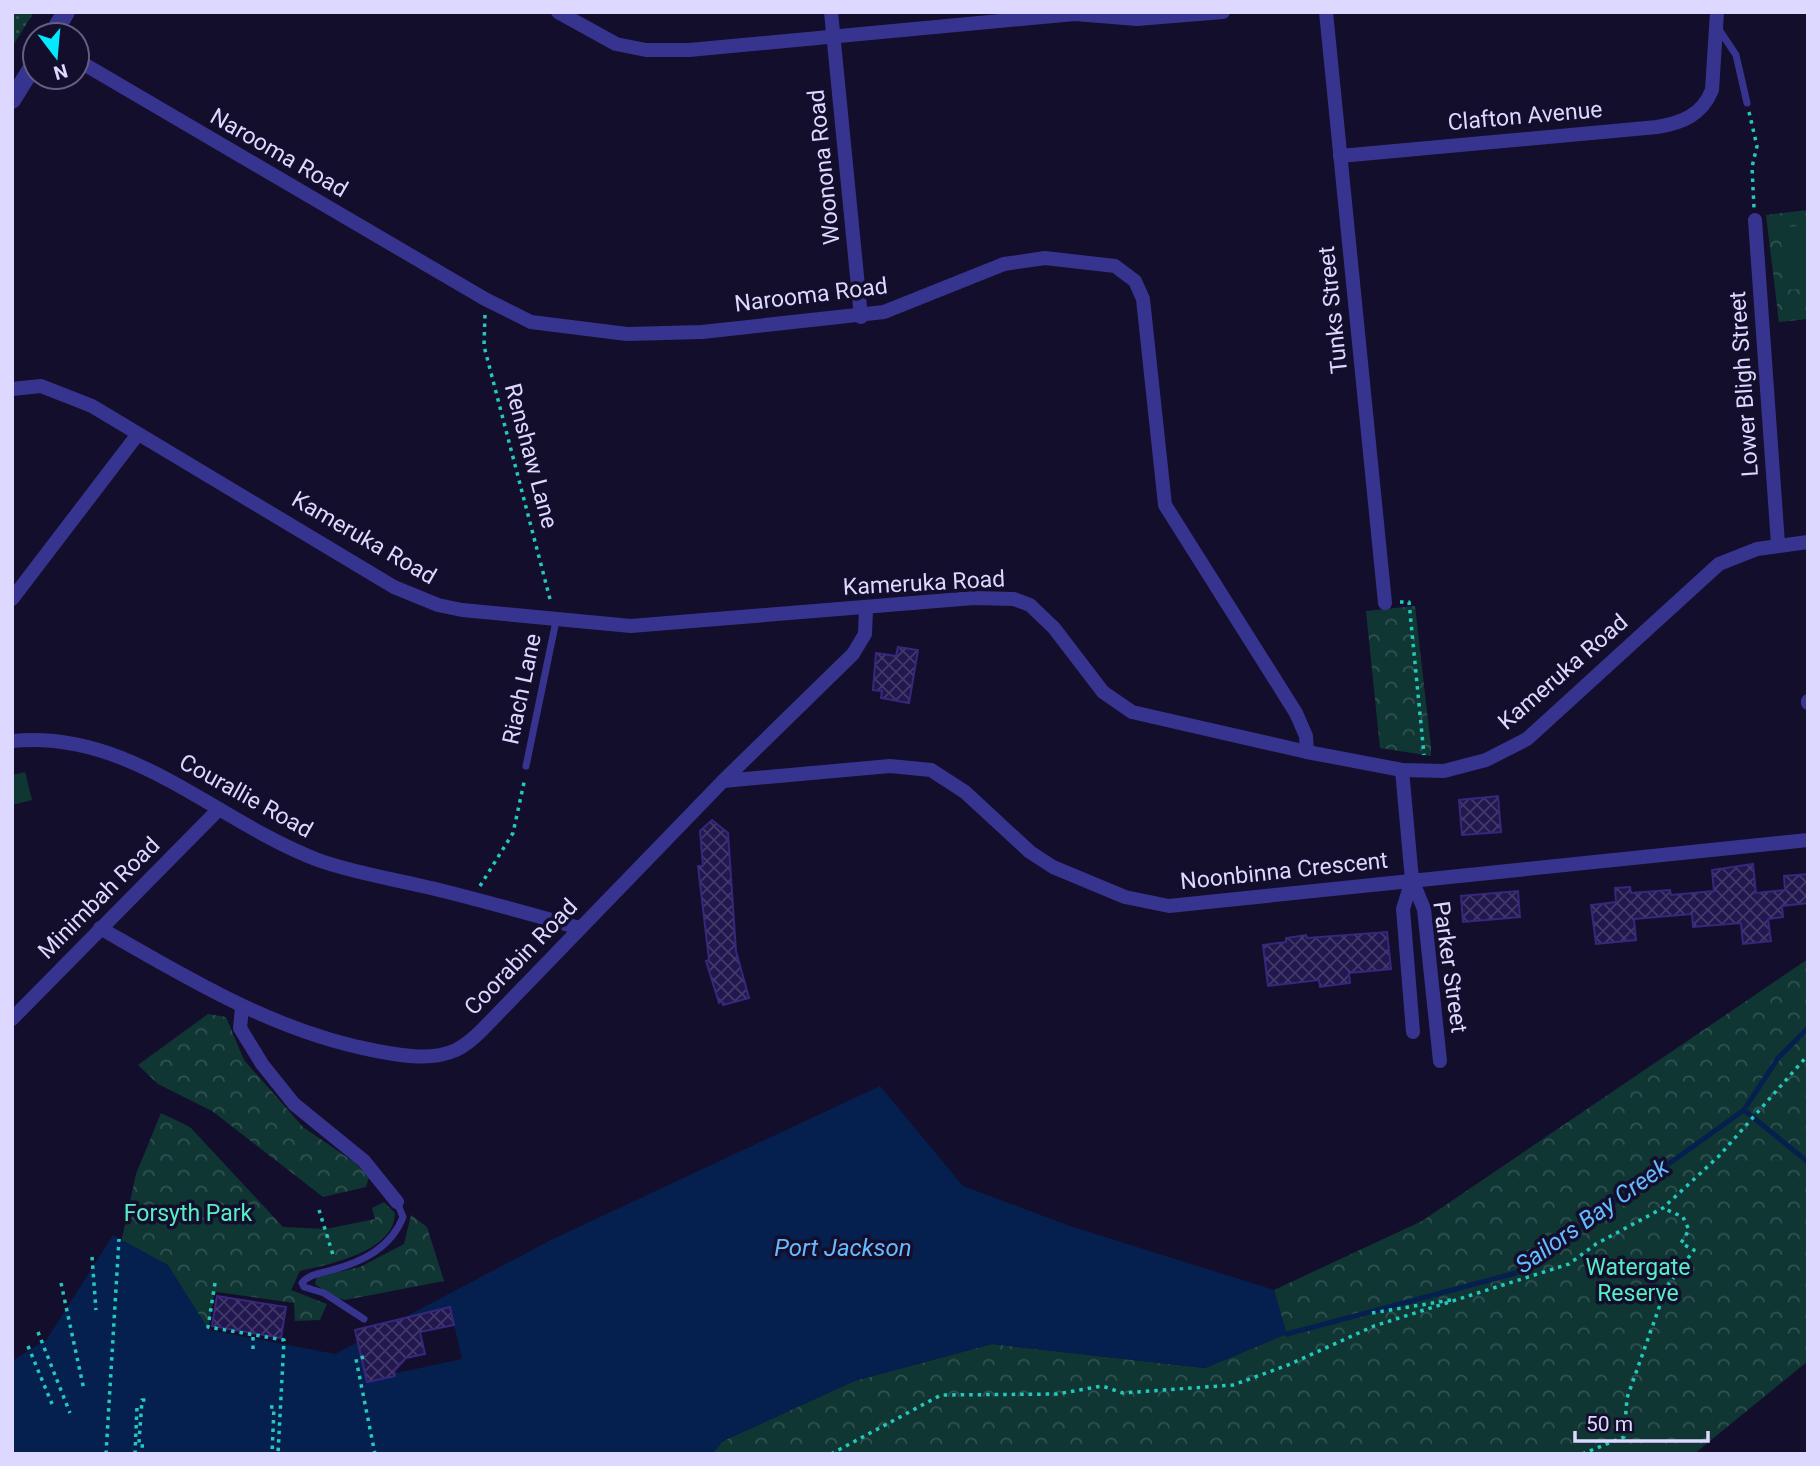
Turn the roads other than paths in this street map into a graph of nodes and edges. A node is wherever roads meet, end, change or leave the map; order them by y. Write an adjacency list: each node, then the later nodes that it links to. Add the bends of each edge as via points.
1 (558, 12): 7 (street, via 616,44 646,50)
2 (831, 12): 7 (street, Woonona Road)
3 (1223, 12): 7 (street, via 1144,19 1075,14)
4 (1326, 12): 10 (street, Tunks Street)
5 (1717, 12): 6 (street)
6 (1717, 27): 9 (lane, via 1736,55); 10 (street, Clafton Avenue, via 1707,102 1684,120)
7 (834, 38): 12 (street, Woonona Road)
8 (91, 68): 12 (street, Narooma Road, via 531,322 627,334)
9 (1747, 103)
10 (1340, 156): 18 (street, Tunks Street)
11 (1755, 220): 16 (street, Lower Bligh Street)
12 (861, 317): 22 (street, Narooma Road, via 902,307 972,275 1024,259 1104,263 1130,275 1143,299 1166,505 1296,713)
13 (12, 389): 14 (street, Kameruka Road, via 56,390)
14 (138, 434): 17 (street); 20 (street, Kameruka Road, via 418,598 463,610)
15 (1808, 542): 16 (street, Kameruka Road)
16 (1778, 544): 24 (street, Kameruka Road, via 1737,556 1704,575 1545,724 1507,751 1465,768)
17 (12, 599)
18 (1385, 603)
19 (866, 608): 20 (street, Kameruka Road, via 651,626); 22 (street, Kameruka Road, via 1014,599 1043,614 1097,685 1132,712); 25 (street, Coorabin Road, via 865,634 859,647)
20 (556, 621): 23 (lane, Riach Lane)
21 (12, 741): 26 (street, Courallie Road, via 56,742 119,755)
22 (1307, 752): 24 (street, Kameruka Road)
23 (526, 766)
24 (1402, 770): 28 (street, Parker Street)
25 (723, 781): 28 (street, Noonbinna Crescent, via 890,766 931,770 965,792 1030,852 1053,867 1147,903 1193,906); 30 (street, Coorabin Road)
26 (219, 809): 29 (street, Minimbah Road); 30 (street, Courallie Road, via 272,840 321,861)
27 (1808, 840): 28 (street, Noonbinna Crescent)
28 (1412, 880): 33 (street, Parker Street, via 1403,909); 34 (street, Parker Street, via 1424,909)
29 (100, 928): 31 (street, Coorabin Road); 32 (street, Minimbah Road)
30 (580, 928): 31 (street, Coorabin Road, via 474,1038 444,1054 409,1056 359,1048)
31 (242, 1008): 35 (street, via 240,1028 262,1065 294,1104 364,1161)
32 (12, 1019)
33 (1413, 1032)
34 (1440, 1061)
35 (397, 1202): 36 (lane, via 402,1217 398,1230 384,1245 365,1259 306,1278 304,1287 324,1293)
36 (364, 1319)

